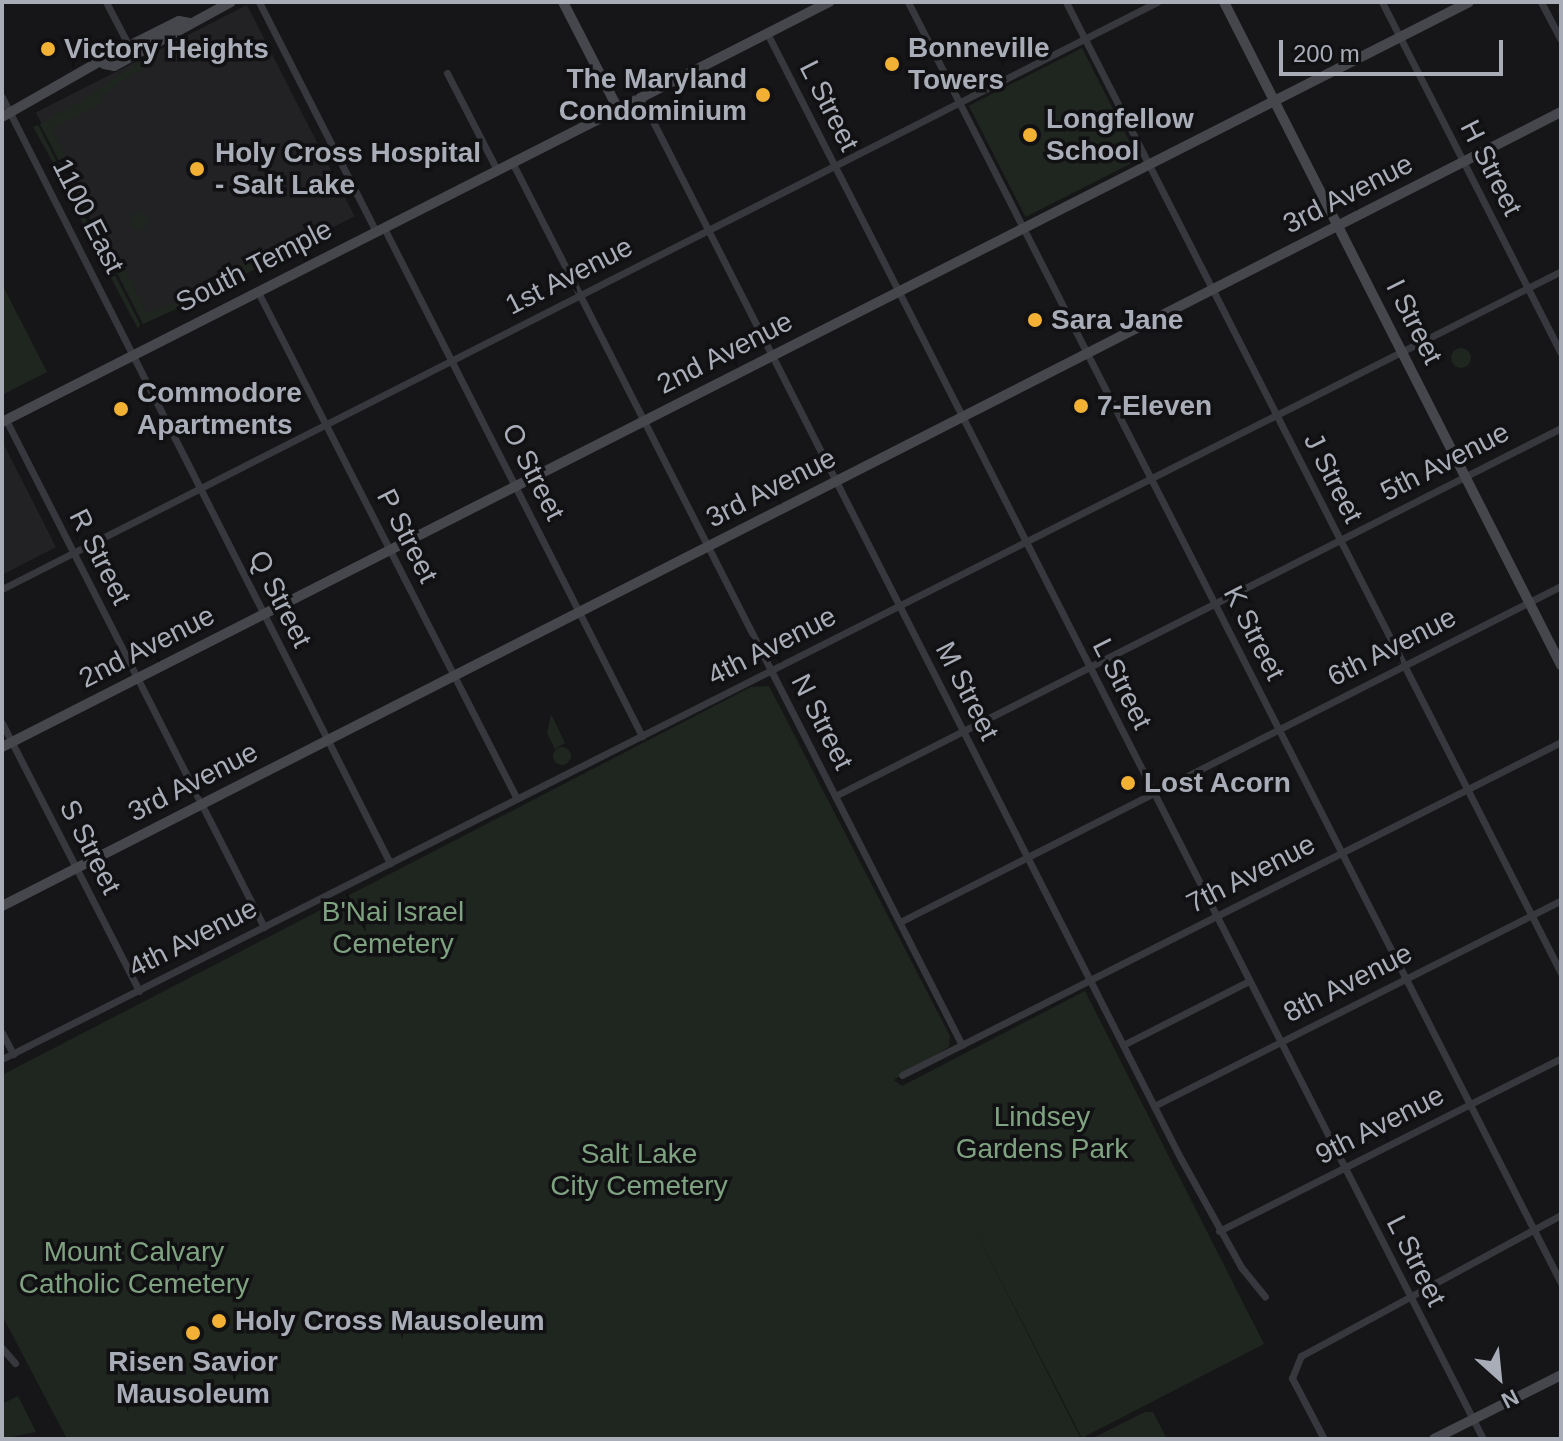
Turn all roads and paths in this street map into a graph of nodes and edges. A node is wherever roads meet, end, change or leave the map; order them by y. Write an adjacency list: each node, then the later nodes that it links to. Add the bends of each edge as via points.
1 (106, 2): 18 (street)
2 (231, 2): 13 (street)
3 (259, 2): 35 (street, O Street)
4 (563, 2): 25 (street)
5 (829, 2): 14 (street, South Temple)
6 (908, 2): 23 (street, K Street)
7 (1066, 2): 16 (street, J Street)
8 (1157, 2): 16 (street, 1st Avenue)
9 (1224, 2): 24 (street, I Street)
10 (1382, 2): 15 (street, H Street)
11 (1469, 2): 15 (street, 2nd Avenue)
12 (1541, 2): 17 (street)
13 (190, 23): 18 (street); 19 (street, via 114,66)
14 (767, 33): 22 (street, South Temple); 31 (street, L Street)
15 (1399, 37): 24 (street, 2nd Avenue); 29 (street, H Street)
16 (1085, 38): 23 (street, 1st Avenue); 30 (street, J Street)
17 (1561, 40)
18 (129, 46): 19 (street)
19 (104, 64): 27 (street)
20 (447, 73): 32 (street)
21 (2, 97): 27 (street, 1100 East)
22 (641, 98): 25 (street, South Temple); 36 (street, M Street)
23 (959, 101): 31 (street, 1st Avenue); 34 (street, K Street)
24 (1274, 101): 30 (street, 2nd Avenue); 33 (street, I Street)
25 (618, 109): 28 (street, South Temple)
26 (1561, 112): 29 (street, 3rd Avenue)
27 (6, 115): 46 (street, 1100 East)
28 (512, 162): 32 (street, South Temple); 42 (street, N Street)
29 (1463, 162): 33 (street, 3rd Avenue); 38 (street, H Street)
30 (1149, 164): 34 (street, 2nd Avenue); 39 (street, J Street)
31 (834, 165): 36 (street, 1st Avenue); 41 (street, L Street)
32 (497, 170): 35 (street, South Temple)
33 (1338, 226): 39 (street, 3rd Avenue); 43 (street, I Street)
34 (1023, 228): 41 (street, 2nd Avenue); 45 (street, K Street)
35 (380, 230): 40 (street, South Temple); 48 (street, O Street)
36 (708, 230): 42 (street, 1st Avenue); 47 (street, M Street)
37 (1561, 271): 38 (street, 4th Avenue)
38 (1527, 287): 43 (street, 4th Avenue); 44 (street, H Street)
39 (1213, 290): 45 (street, 3rd Avenue); 49 (street, J Street)
40 (258, 292): 46 (street, South Temple); 53 (street, P Street)
41 (898, 292): 47 (street, 2nd Avenue); 50 (street, L Street)
42 (580, 295): 48 (street, 1st Avenue); 52 (street, N Street)
43 (1401, 351): 49 (street, 4th Avenue); 55 (street, I Street)
44 (1561, 353)
45 (1087, 354): 50 (street, 3rd Avenue); 56 (street, K Street)
46 (132, 356): 51 (street, South Temple); 59 (street, Q Street)
47 (773, 356): 52 (street, 2nd Avenue); 57 (street, M Street)
48 (451, 361): 53 (street, 1st Avenue); 58 (street, O Street)
49 (1276, 415): 56 (street, 4th Avenue); 60 (street, J Street)
50 (962, 418): 57 (street, 3rd Avenue); 61 (street, L Street)
51 (4, 421): 64 (street, R Street)
52 (644, 421): 58 (street, 2nd Avenue); 62 (street, N Street)
53 (325, 425): 59 (street, 1st Avenue); 63 (street, P Street)
54 (1561, 428): 55 (street, 5th Avenue)
55 (1465, 476): 60 (street, 5th Avenue); 67 (street, I Street)
56 (1151, 478): 61 (street, 4th Avenue); 68 (street, K Street)
57 (836, 482): 62 (street, 3rd Avenue); 69 (street, M Street)
58 (515, 487): 63 (street, 2nd Avenue); 70 (street, O Street)
59 (199, 489): 64 (street, 1st Avenue); 71 (street, Q Street)
60 (1340, 539): 68 (street, 5th Avenue); 74 (street, J Street)
61 (1026, 542): 69 (street, 4th Avenue); 73 (street, L Street)
62 (708, 547): 70 (street, 3rd Avenue); 75 (street, N Street)
63 (390, 550): 71 (street, 2nd Avenue); 76 (street, P Street)
64 (73, 553): 66 (street, 1st Avenue); 77 (street, R Street)
65 (1561, 586): 67 (street, 6th Avenue)
66 (2, 589)
67 (1530, 602): 72 (street, I Street); 74 (street, 6th Avenue)
68 (1214, 603): 73 (street, 5th Avenue); 79 (street, K Street)
69 (900, 605): 75 (street, 4th Avenue); 80 (street, M Street)
70 (580, 611): 76 (street, 3rd Avenue); 81 (street, O Street)
71 (264, 615): 77 (street, 2nd Avenue); 82 (street, Q Street)
72 (1561, 665)
73 (1089, 666): 80 (street, 5th Avenue); 86 (street, L Street)
74 (1404, 666): 79 (street, 6th Avenue); 85 (street, J Street)
75 (771, 671): 81 (street, 4th Avenue); 87 (street, N Street)
76 (454, 676): 82 (street, 3rd Avenue); 88 (street, P Street)
77 (138, 678): 84 (street, 2nd Avenue); 89 (street, R Street)
78 (2, 723): 84 (street, S Street)
79 (1278, 729): 86 (street, 6th Avenue); 90 (street, K Street)
80 (963, 730): 87 (street, 5th Avenue); 91 (street, M Street)
81 (642, 736): 88 (street, 4th Avenue)
82 (327, 740): 89 (street, 3rd Avenue); 92 (street, Q Street)
83 (1561, 742): 85 (street, 7th Avenue)
84 (7, 744): 93 (street, S Street)
85 (1467, 790): 90 (street, 7th Avenue); 96 (street, J Street)
86 (1153, 793): 91 (street, 6th Avenue); 97 (street, L Street)
87 (835, 796): 98 (street, N Street)
88 (517, 799): 92 (street, 4th Avenue)
89 (201, 805): 93 (street, 3rd Avenue); 99 (street, R Street)
90 (1342, 853): 97 (street, 7th Avenue); 101 (street, K Street)
91 (1027, 856): 98 (street, 6th Avenue); 102 (street, M Street)
92 (390, 863): 99 (street, 4th Avenue)
93 (77, 868): 95 (street, 3rd Avenue); 104 (street, S Street)
94 (1561, 900): 96 (street, 8th Avenue)
95 (2, 906)
96 (1532, 915): 100 (street, J Street); 101 (street, 8th Avenue)
97 (1216, 916): 102 (street, 7th Avenue); 103 (street, L Street)
98 (900, 922): 107 (street, N Street)
99 (264, 927): 104 (street, 4th Avenue)
100 (1561, 973)
101 (1406, 979): 106 (street, 8th Avenue); 113 (street, K Street)
102 (1090, 981): 107 (street, 7th Avenue); 108 (street, M Street)
103 (1249, 981): 106 (street, L Street); 108 (street)
104 (139, 991): 109 (street, 4th Avenue)
105 (2, 1033): 109 (street)
106 (1280, 1042): 114 (street, 8th Avenue); 115 (street, L Street)
107 (962, 1045): 112 (street, 7th Avenue)
108 (1123, 1045): 114 (street, M Street)
109 (13, 1054): 111 (street, 4th Avenue)
110 (1561, 1058): 113 (street, 9th Avenue)
111 (2, 1059)
112 (902, 1075)
113 (1469, 1104): 115 (street, 9th Avenue); 117 (street, K Street)
114 (1154, 1106): 118 (street, M Street)
115 (1344, 1168): 118 (street, 9th Avenue); 120 (street, L Street)
116 (1561, 1215): 117 (street)
117 (1533, 1228): 119 (street, K Street); 120 (street)
118 (1219, 1231): 121 (street, M Street)
119 (1561, 1283)
120 (1407, 1292): 125 (street, L Street); 126 (street, via 1301,1356 1292,1378)
121 (1265, 1297)
122 (2, 1348): 123 (street)
123 (15, 1363)
124 (1561, 1375): 125 (street)
125 (1473, 1419): 127 (street); 128 (street, L Street)
126 (1324, 1439)
127 (1434, 1439)
128 (1483, 1439)

